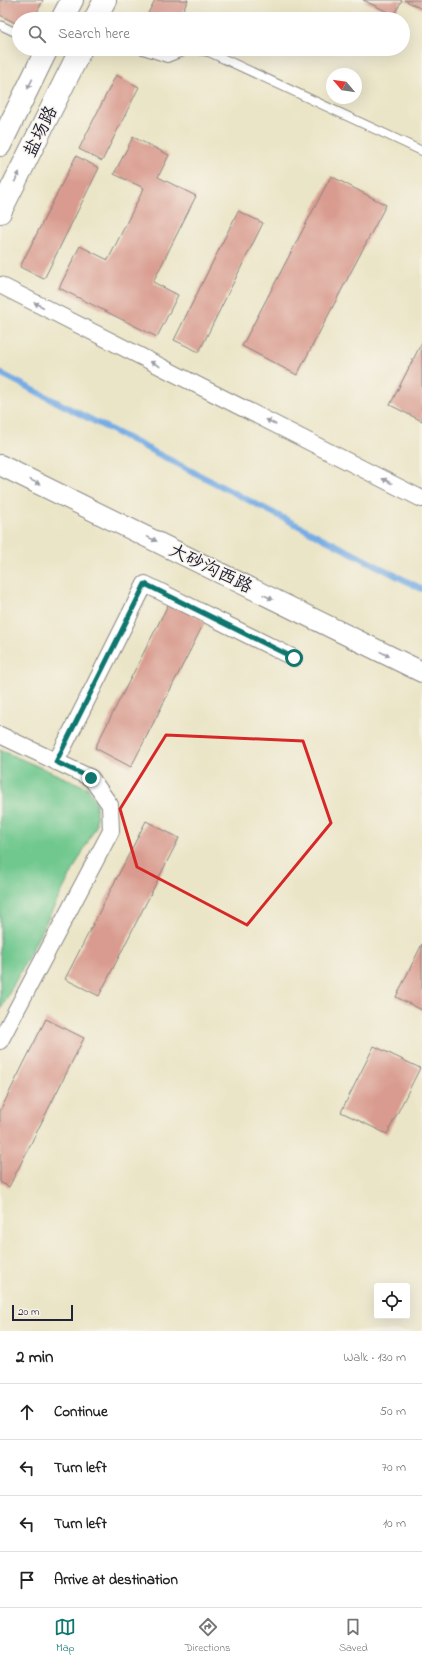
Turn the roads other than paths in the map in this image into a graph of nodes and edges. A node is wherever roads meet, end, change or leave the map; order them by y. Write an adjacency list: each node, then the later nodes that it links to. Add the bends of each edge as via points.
1 (72, 0): 3 (main road)
2 (105, 0): 4 (main road)
3 (66, 12)
4 (99, 12)
5 (0, 25): 6 (lane)
6 (12, 31)
7 (44, 56): 12 (main road, 盐场路, one-way to 12)
8 (77, 56): 14 (main road, 盐场路, one-way to 8)
9 (160, 56): 10 (lane)
10 (171, 56)
11 (218, 56): 13 (lane)
12 (0, 145)
13 (422, 151)
14 (0, 212)
15 (0, 286): 17 (street, one-way to 15)
16 (0, 465): 19 (street, 大砂沟西路, one-way to 19)
17 (422, 498)
18 (294, 658): 21 (street, via 145,584)
19 (422, 672)
20 (0, 735): 21 (street)
21 (56, 762): 22 (street, via 91,778 110,805 111,831)
22 (0, 1041)

